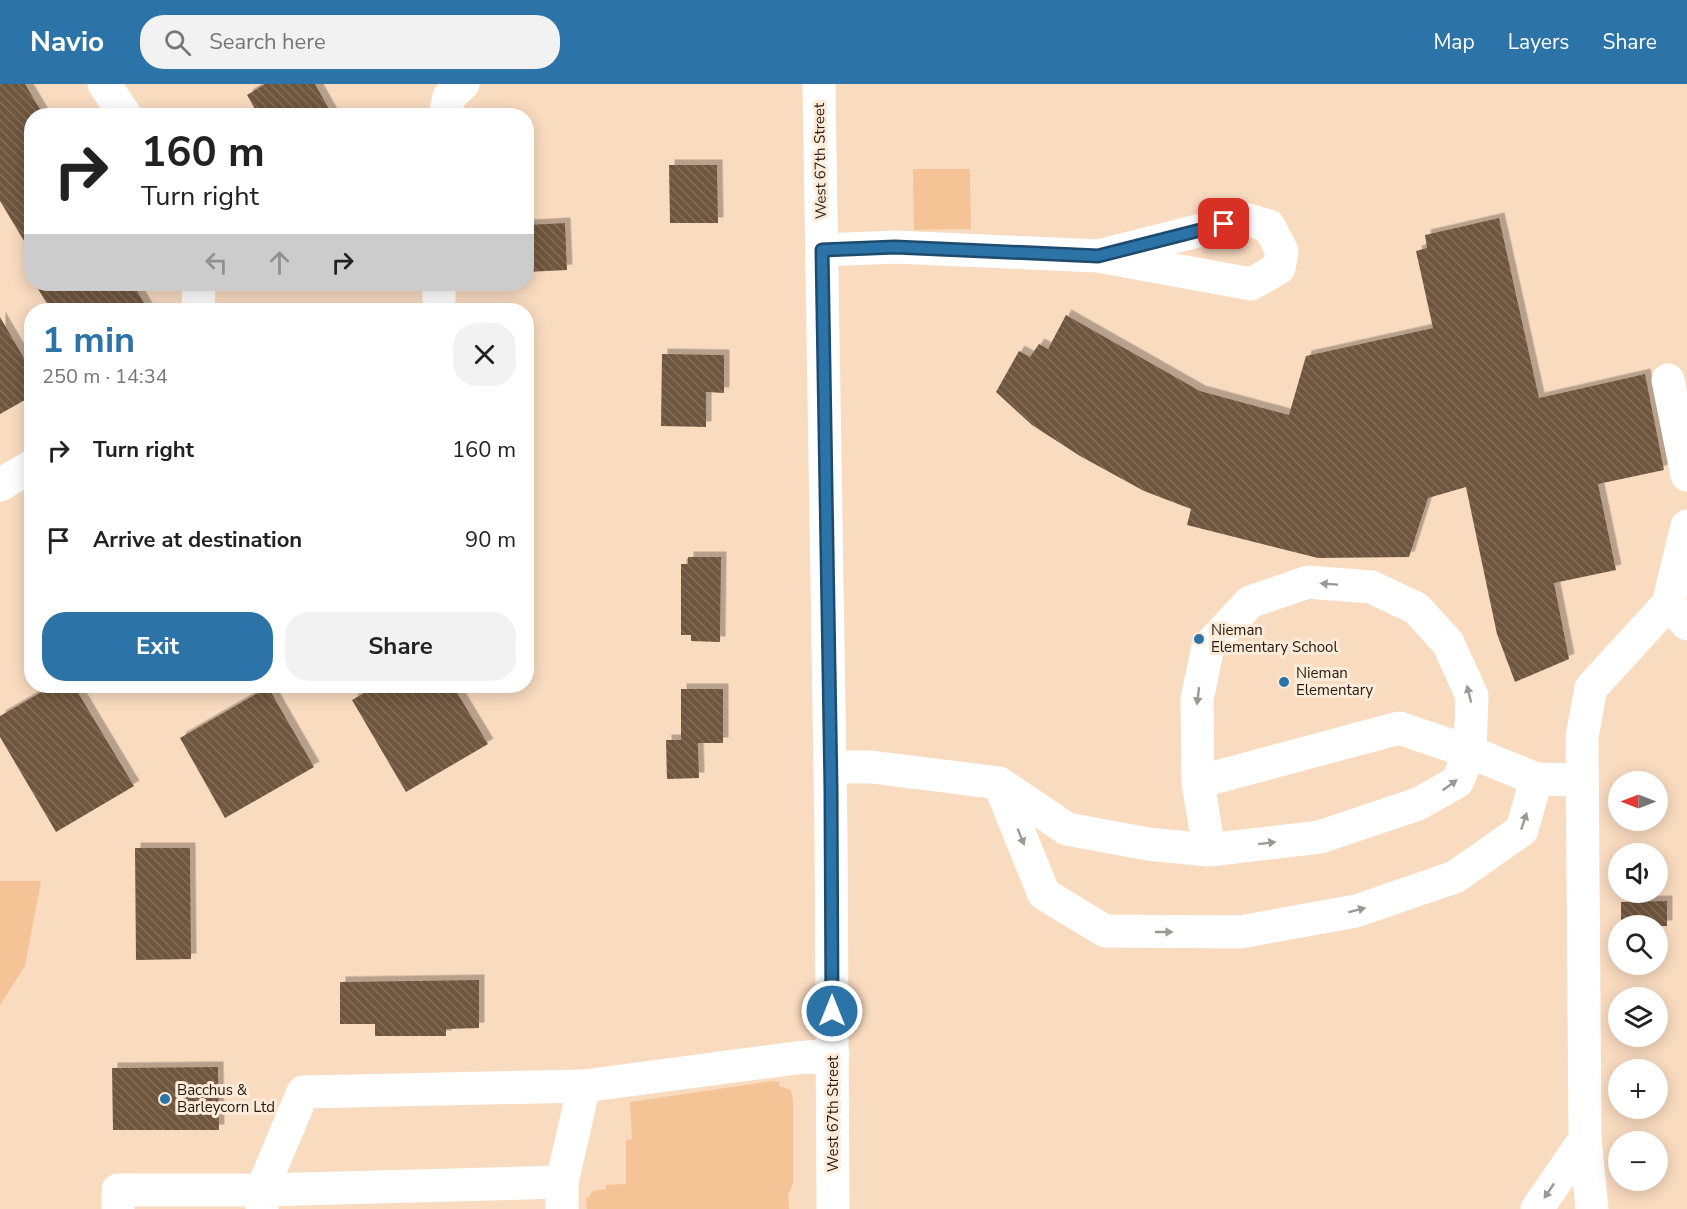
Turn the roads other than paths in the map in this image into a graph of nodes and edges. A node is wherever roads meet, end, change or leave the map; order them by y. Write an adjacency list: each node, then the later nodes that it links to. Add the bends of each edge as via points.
1 (104, 84): 4 (street)
2 (463, 84): 5 (street, via 448,97)
3 (819, 84): 6 (street, West 67th Street)
4 (120, 108)
5 (447, 108)
6 (822, 250): 7 (street, via 895,247); 15 (street, West 67th Street)
7 (1098, 256)
8 (1668, 380): 10 (street)
9 (24, 471): 11 (street)
10 (1687, 475)
11 (0, 485)
12 (1687, 526): 13 (street)
13 (1677, 614): 17 (street, via 1591,688 1582,737)
14 (1470, 752): 16 (street); 18 (street, via 1399,728); 18 (street, one-way to 18, via 1472,696 1448,643 1416,608 1371,587 1308,582 1250,602 1208,647 1197,699); 20 (street, one-way to 14, via 1320,837 1418,804 1457,782)
15 (830, 767): 19 (street, via 871,767); 21 (street, West 67th Street)
16 (1536, 779): 17 (street); 19 (street, one-way to 16, via 1044,894 1106,931 1240,932 1356,911 1455,877 1522,830)
17 (1582, 780): 23 (street)
18 (1198, 782): 20 (street)
19 (999, 783): 20 (street, via 1067,829)
20 (1209, 850)
21 (832, 1055): 22 (street); 27 (street, West 67th Street)
22 (584, 1086): 24 (street); 25 (street, via 303,1092)
23 (1585, 1139): 28 (street, one-way to 28); 29 (street)
24 (562, 1196): 25 (street)
25 (262, 1199): 26 (street, via 118,1190)
26 (118, 1209)
27 (833, 1209)
28 (1537, 1209)
29 (1592, 1209)

